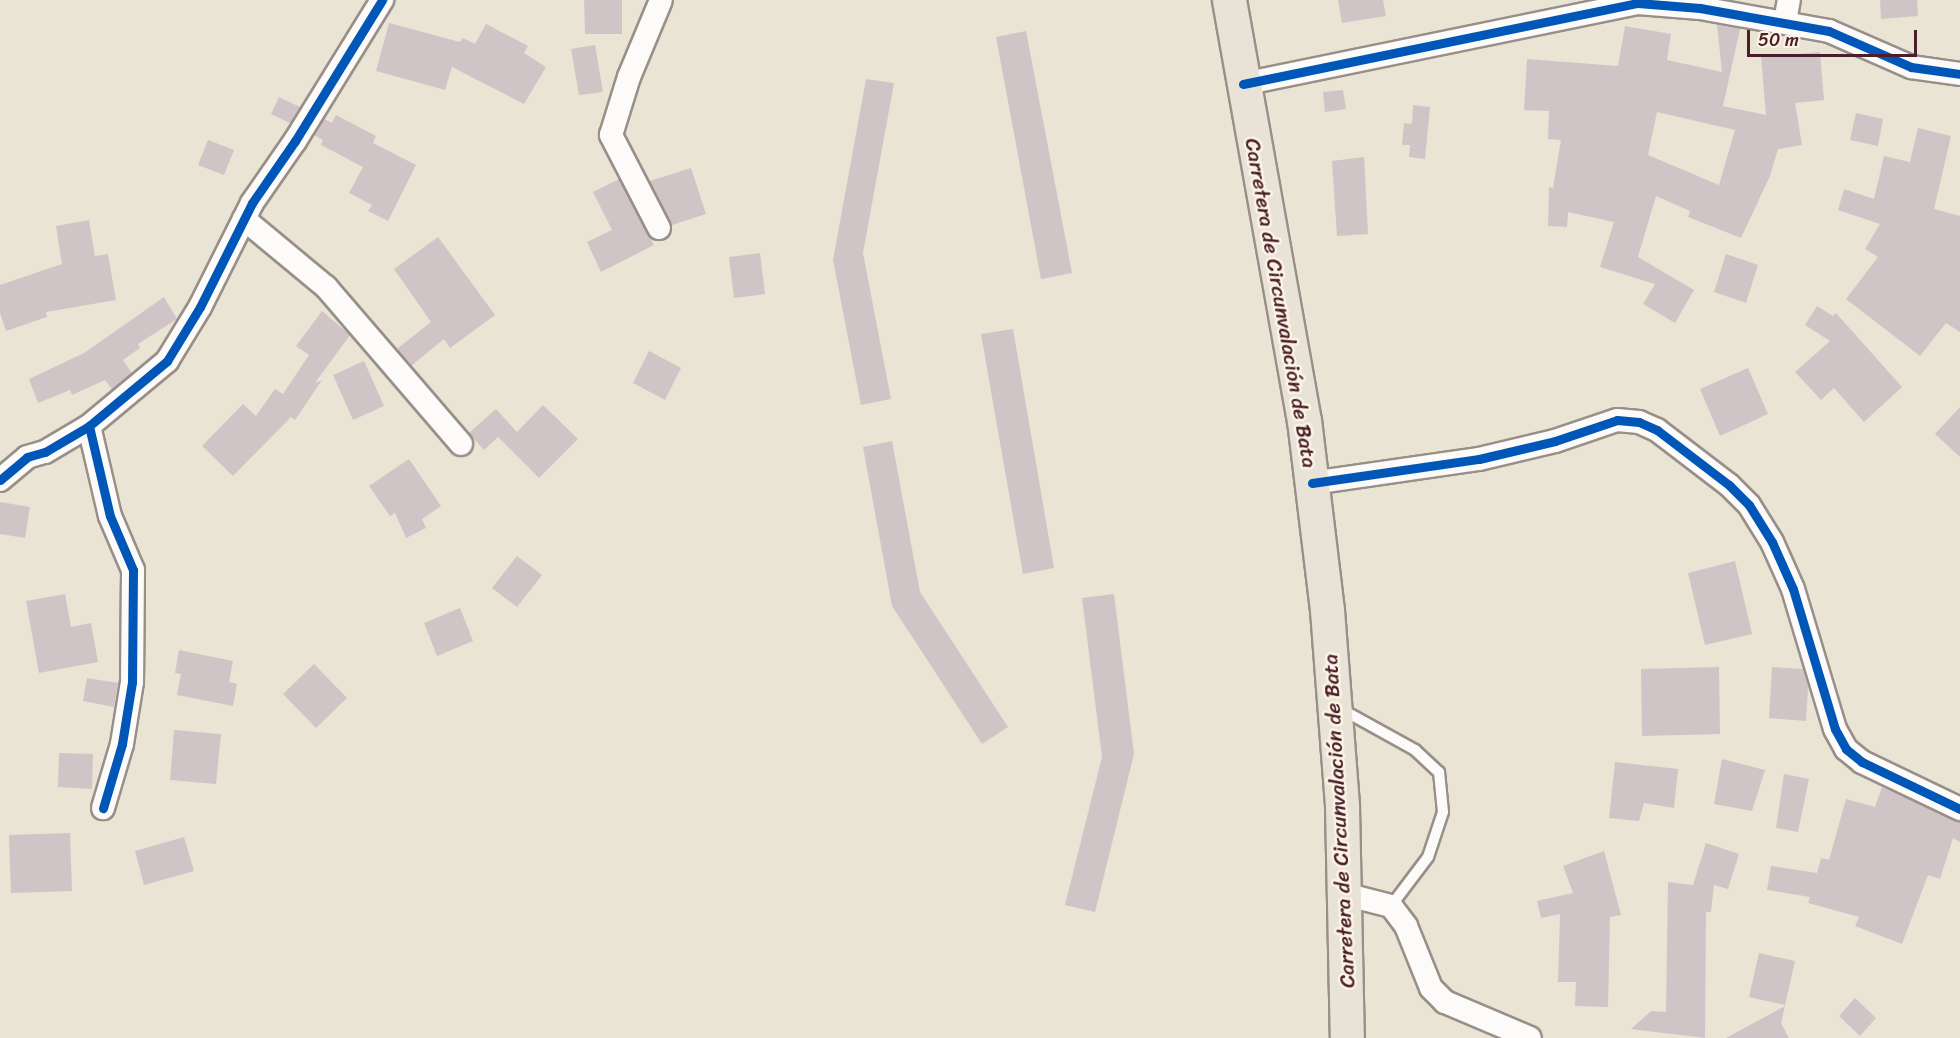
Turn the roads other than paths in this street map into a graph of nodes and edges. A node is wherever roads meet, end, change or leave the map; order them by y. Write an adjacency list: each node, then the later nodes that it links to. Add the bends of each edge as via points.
1 (381, 0): 7 (street)
2 (662, 0): 8 (street, via 629,77 611,135)
3 (1229, 0): 6 (main road, Carretera de Circunvalación de Bata)
4 (1787, 11): 5 (street, via 1911,67); 6 (street, via 1621,4)
5 (1960, 74)
6 (1243, 84): 12 (main road, Carretera de Circunvalación de Bata)
7 (244, 219): 9 (street, via 167,361); 10 (street, via 326,287)
8 (659, 228)
9 (89, 426): 11 (street, via 45,452 27,457); 14 (street, via 110,516 133,570 132,682 122,744)
10 (461, 444)
11 (0, 480)
12 (1312, 483): 13 (main road, Carretera de Circunvalación de Bata); 15 (street, via 1479,459 1555,441 1617,420 1639,422 1657,430 1729,485 1749,505 1772,542 1793,589 1834,729 1846,749 1862,762)
13 (1337, 706): 16 (main road, Carretera de Circunvalación de Bata); 17 (lane, via 1415,750 1439,772 1443,812 1428,857)
14 (103, 808)
15 (1960, 809)
16 (1344, 894): 17 (street); 18 (main road, Carretera de Circunvalación de Bata)
17 (1392, 906): 19 (street, via 1406,926 1431,988 1445,1002)
18 (1347, 1038)
19 (1530, 1038)

